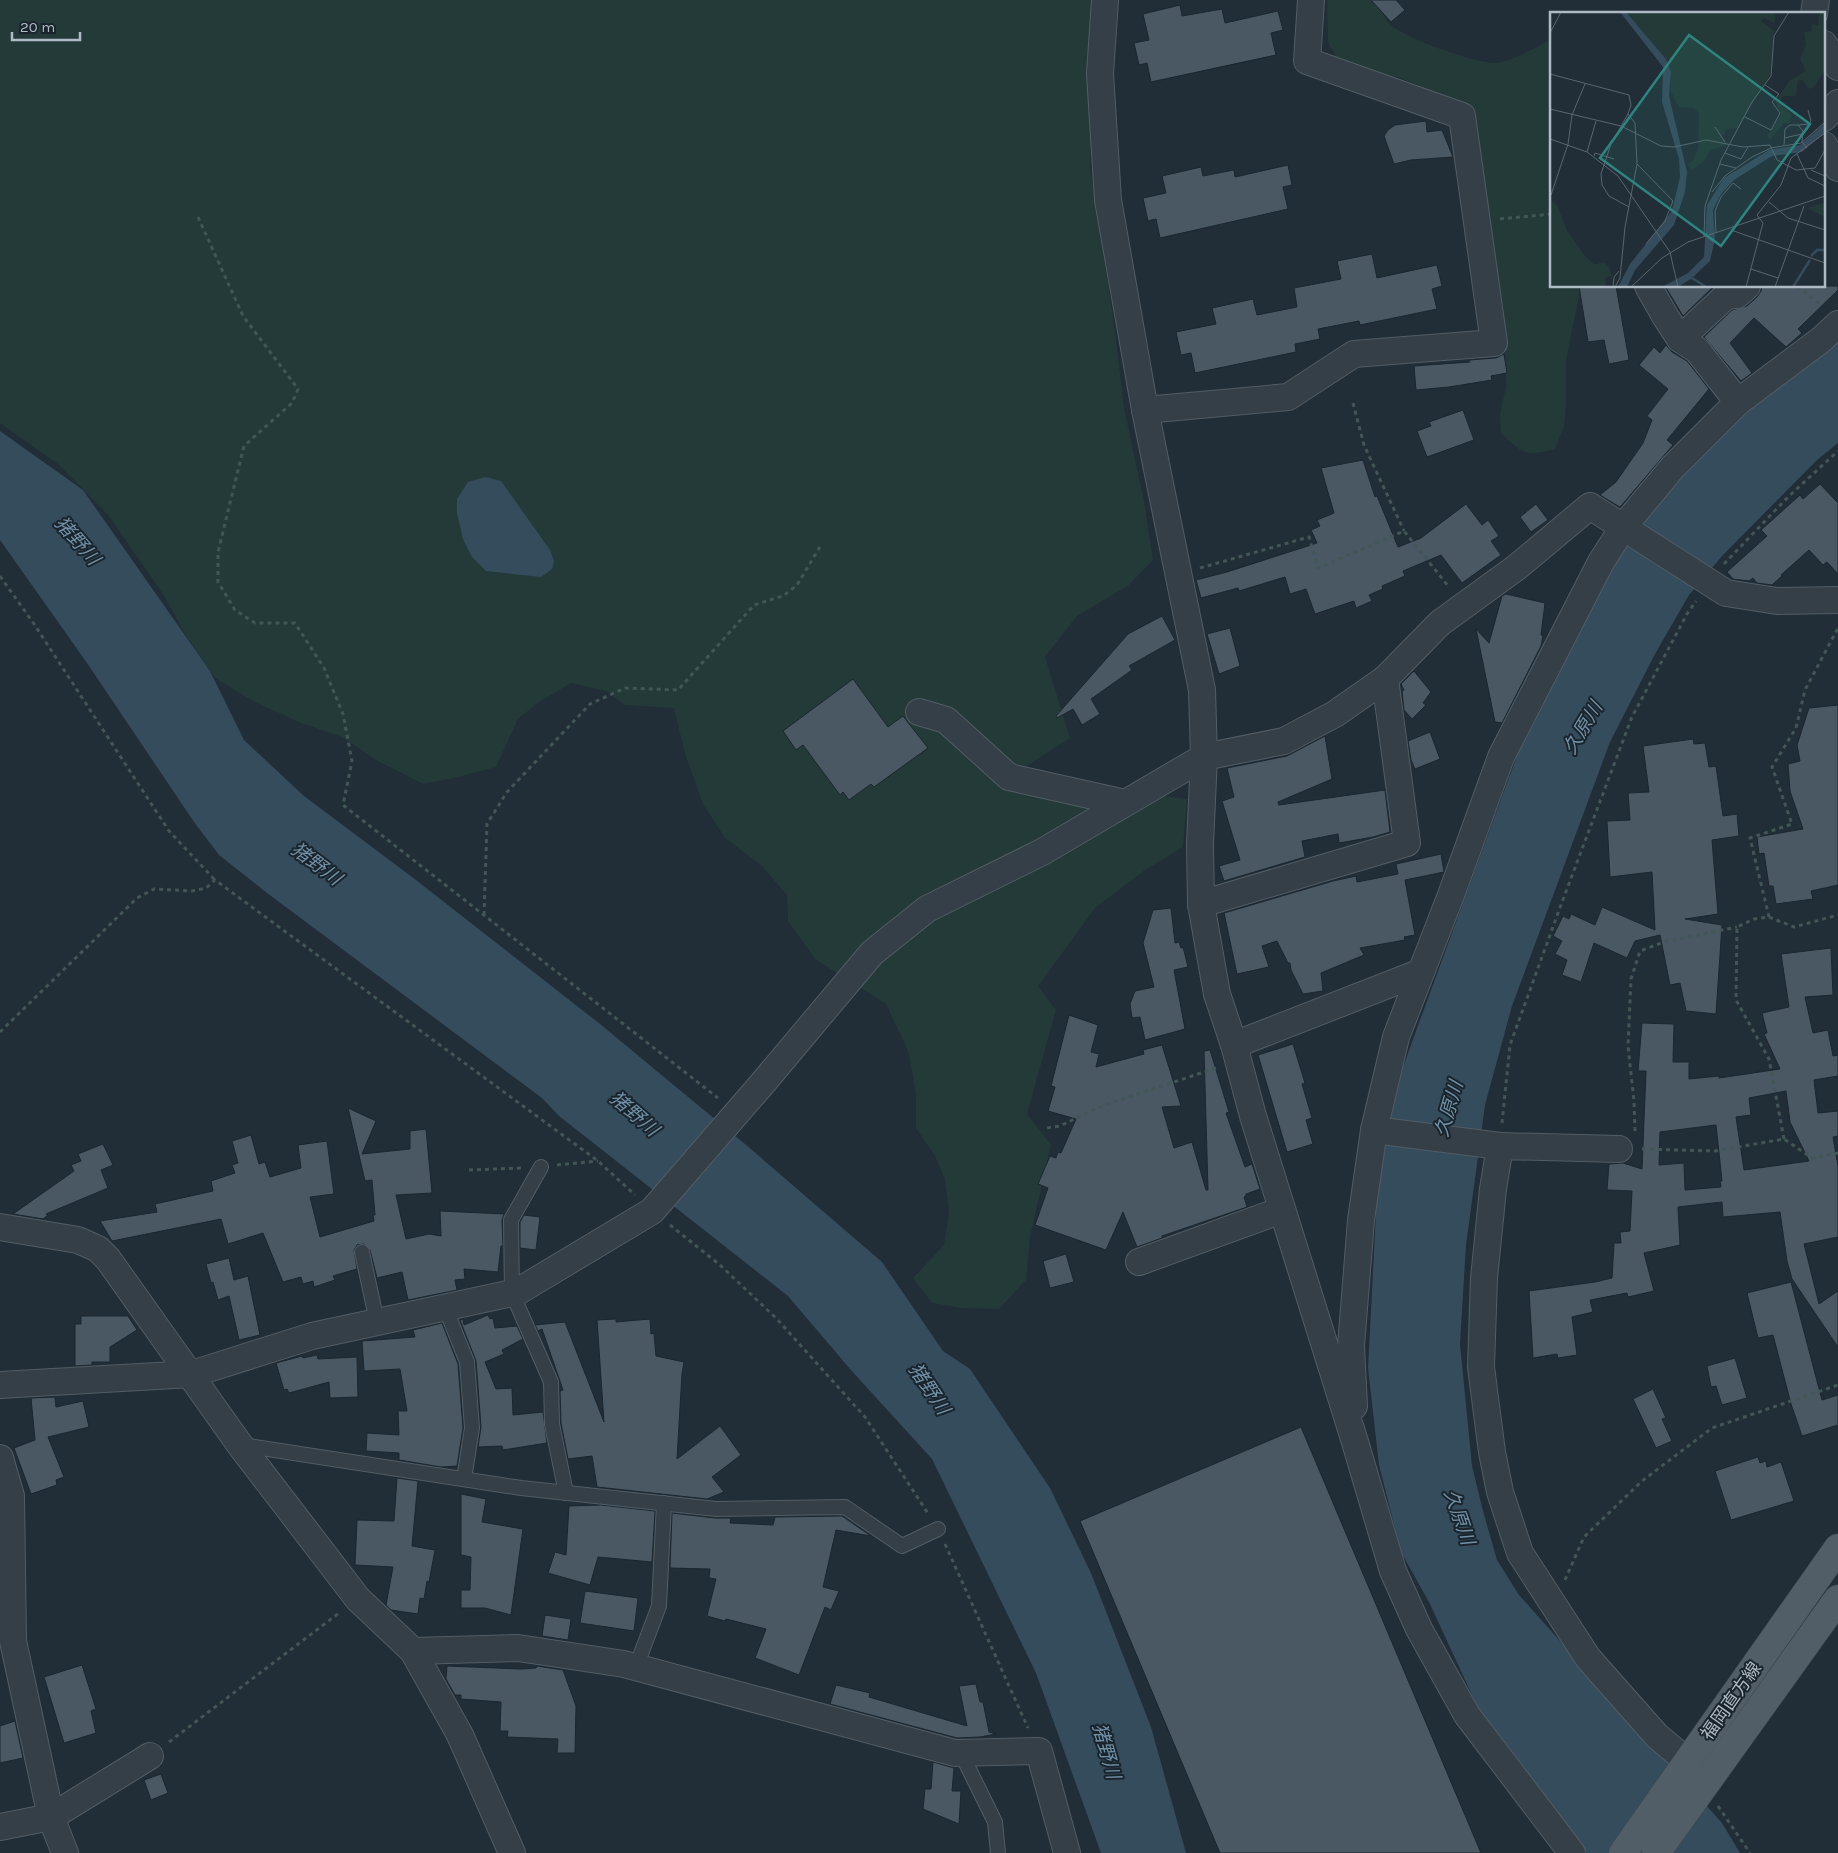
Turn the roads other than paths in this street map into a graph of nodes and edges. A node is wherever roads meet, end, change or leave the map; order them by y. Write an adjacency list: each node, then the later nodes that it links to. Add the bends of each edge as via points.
1 (1105, 0): 12 (street, via 1100,74 1108,200)
2 (1311, 0): 12 (street, via 1307,61 1462,116 1494,343 1354,354 1288,397)
3 (1826, 47): 4 (street)
4 (1838, 67)
5 (1838, 103): 6 (street)
6 (1826, 116)
7 (1649, 288): 10 (street)
8 (1745, 288): 10 (street, via 1737,295 1726,296)
9 (1831, 316): 11 (street, via 1822,339)
10 (1680, 339): 11 (street, via 1697,350)
11 (1738, 402): 13 (street, via 1672,468)
12 (1145, 410): 17 (street, via 1202,690)
13 (1624, 526): 14 (street, via 1726,593 1777,601); 15 (street, via 1590,506 1516,567 1440,623); 20 (street, via 1601,562 1501,757)
14 (1838, 600)
15 (1385, 678): 17 (street, via 1335,714 1284,741); 19 (street, via 1407,843)
16 (919, 712): 18 (street, via 946,720 1008,777)
17 (1204, 757): 18 (street); 19 (street)
18 (1125, 803): 30 (street, via 1042,852 927,909 872,952 655,1207)
19 (1201, 904): 21 (street, via 1217,994)
20 (1421, 972): 21 (street); 22 (street, via 1396,1037)
21 (1236, 1053): 26 (street)
22 (1374, 1130): 23 (street); 35 (street, via 1361,1220 1351,1346)
23 (1500, 1146): 24 (street); 49 (street, via 1484,1278 1481,1367 1500,1492 1520,1553 1588,1658)
24 (1627, 1149)
25 (541, 1167): 30 (lane, via 511,1220)
26 (1282, 1210): 29 (street); 35 (street)
27 (0, 1227): 33 (street, via 78,1240 98,1248)
28 (362, 1252): 32 (lane)
29 (1139, 1262)
30 (512, 1293): 31 (street); 39 (lane, via 551,1382 552,1424)
31 (445, 1307): 32 (street); 38 (lane, via 467,1362 472,1428)
32 (377, 1322): 33 (street, via 312,1336)
33 (192, 1374): 34 (street); 36 (street)
34 (0, 1385)
35 (1355, 1442): 56 (street, via 1393,1571 1420,1629 1467,1714)
36 (240, 1445): 38 (lane); 45 (street, via 358,1599)
37 (0, 1458): 50 (street, via 11,1496 13,1641)
38 (464, 1479): 39 (lane)
39 (566, 1493): 40 (lane)
40 (664, 1503): 41 (lane, via 716,1509 845,1507 902,1546); 46 (lane, via 659,1606)
41 (938, 1529)
42 (1838, 1548): 49 (main road, 福岡直方線)
43 (1838, 1599): 44 (main road, 福岡直方線)
44 (1828, 1625): 49 (main road, 福岡直方線)
45 (413, 1651): 46 (street, via 518,1648); 53 (street, via 460,1735)
46 (636, 1667): 47 (street)
47 (961, 1752): 54 (lane, via 995,1822); 55 (street, via 1039,1751)
48 (150, 1756): 50 (street)
49 (1692, 1772): 57 (main road, 福岡直方線); 58 (main road, 福岡直方線)
50 (51, 1817): 51 (street); 52 (street)
51 (0, 1827)
52 (64, 1853)
53 (512, 1853)
54 (998, 1853)
55 (1067, 1853)
56 (1572, 1853)
57 (1623, 1853)
58 (1656, 1853)

